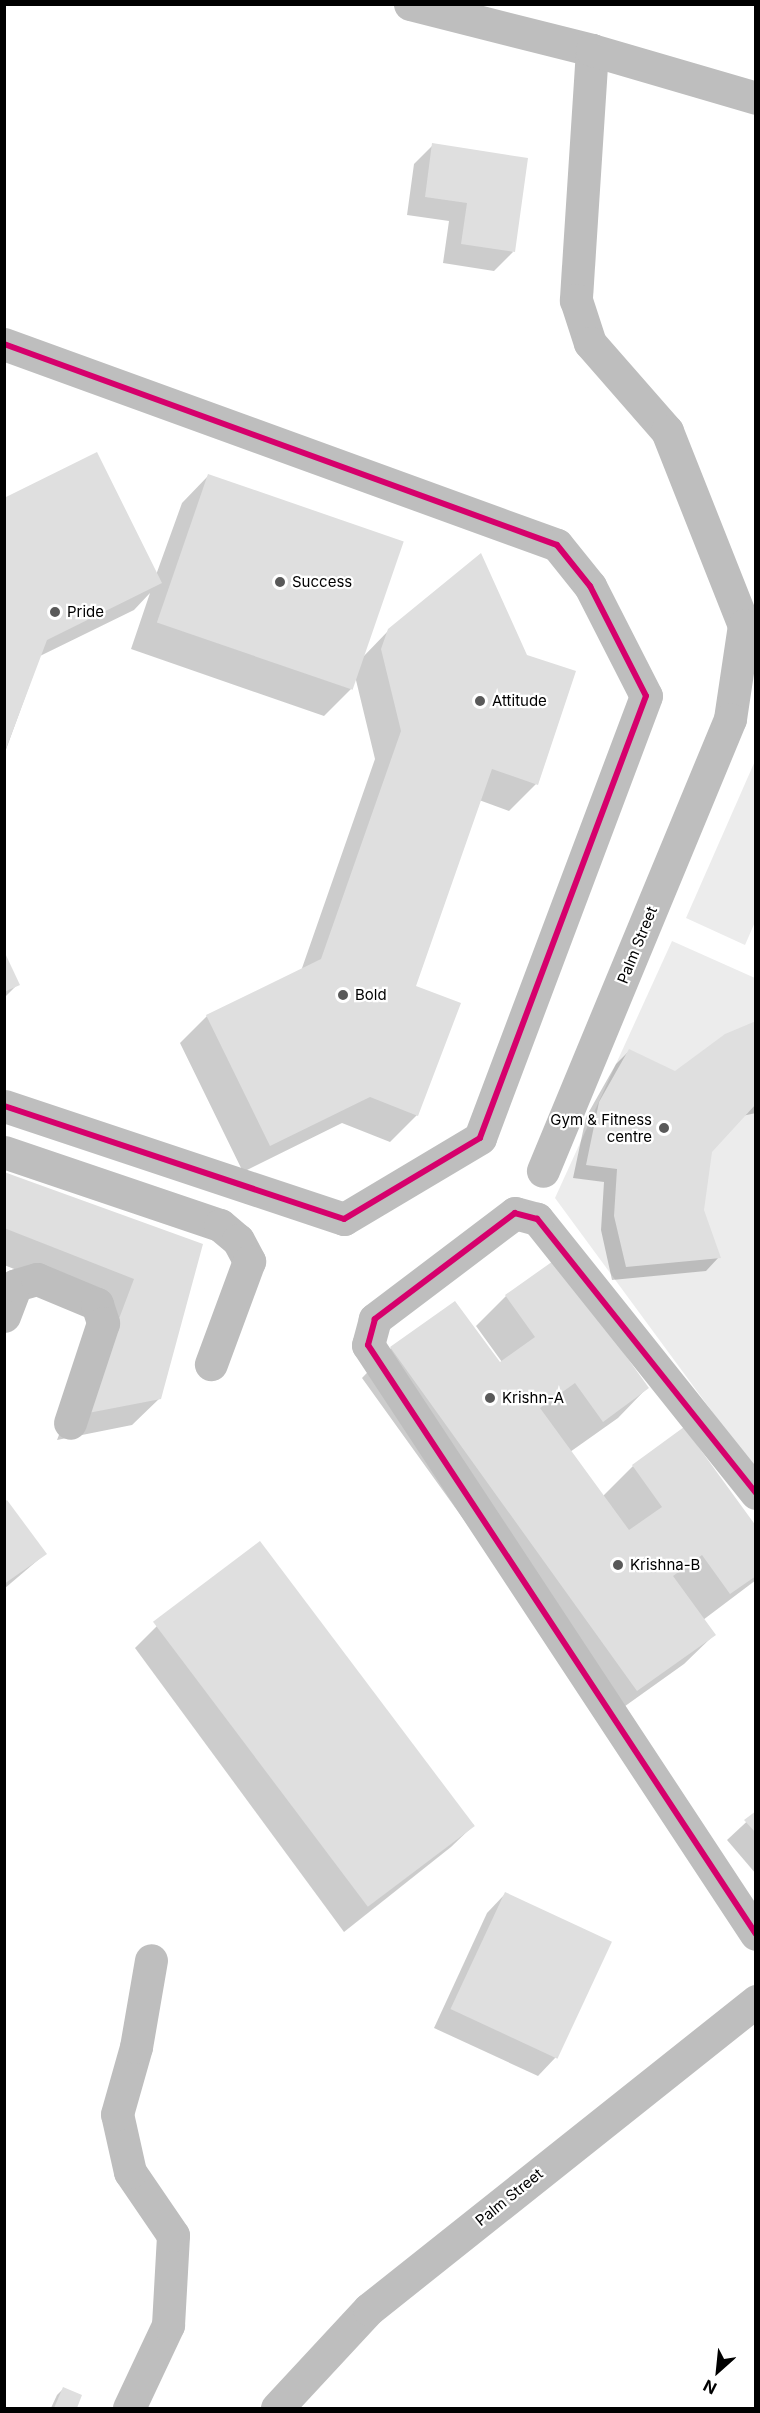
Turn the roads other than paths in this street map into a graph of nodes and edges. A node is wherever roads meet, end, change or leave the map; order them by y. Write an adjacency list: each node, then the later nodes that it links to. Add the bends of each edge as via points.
1 (410, 4): 2 (street)
2 (592, 50): 3 (street); 5 (street, Palm Street, via 576,300 590,343 668,431 744,625)
3 (756, 98)
4 (4, 344): 6 (street, via 557,545 590,586 646,696 480,1138 344,1219)
5 (740, 701): 8 (street, Palm Street)
6 (4, 1106)
7 (4, 1152): 10 (street, via 220,1226 238,1240 249,1261)
8 (543, 1171)
9 (4, 1316): 11 (street, via 16,1285 37,1279 97,1304 103,1323)
10 (211, 1364)
11 (70, 1423)
12 (756, 1493): 13 (street, via 537,1220 515,1213 375,1319 368,1345)
13 (756, 1935)
14 (151, 1960): 16 (street, via 136,2047 117,2114 130,2172 173,2235 168,2325)
15 (756, 2001): 17 (street, Palm Street, via 369,2309)
16 (129, 2409)
17 (277, 2409)

